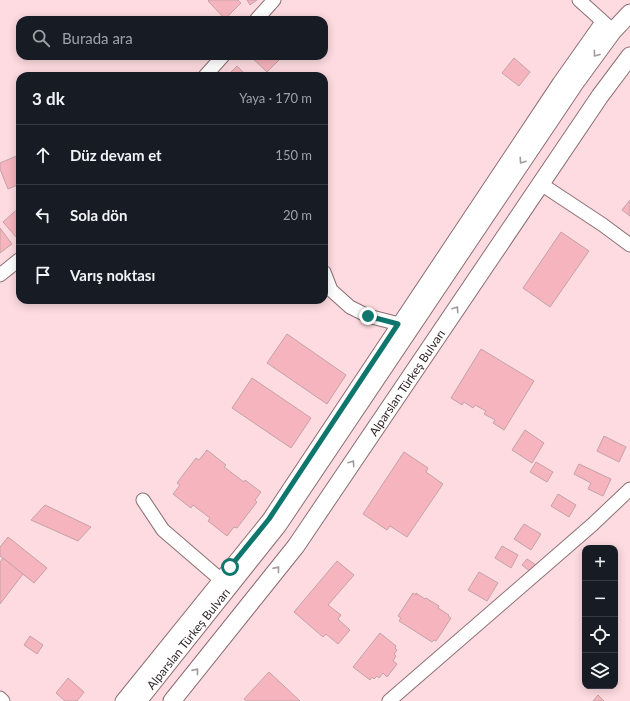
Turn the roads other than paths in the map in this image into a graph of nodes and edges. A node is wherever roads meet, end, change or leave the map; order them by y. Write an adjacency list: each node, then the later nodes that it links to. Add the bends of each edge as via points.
1 (274, 0): 4 (street)
2 (579, 0): 5 (street)
3 (630, 13): 5 (main road, Alparslan Türkeş Bulvarı)
4 (260, 16)
5 (608, 26): 14 (main road, Alparslan Türkeş Bulvarı, via 575,83)
6 (630, 56): 9 (main road, Alparslan Türkeş Bulvarı)
7 (219, 60): 8 (street)
8 (209, 72)
9 (541, 184): 10 (street); 22 (main road, Alparslan Türkeş Bulvarı, one-way to 9, via 296,546)
10 (630, 245)
11 (16, 262): 12 (street)
12 (0, 274)
13 (328, 282): 14 (street, via 331,290 350,307 368,316)
14 (407, 322): 17 (street, via 269,519); 21 (main road, Alparslan Türkeş Bulvarı, via 278,525)
15 (630, 490): 23 (street)
16 (143, 500): 17 (street, via 163,530)
17 (220, 579): 20 (street)
18 (0, 698): 19 (street)
19 (3, 701)
20 (122, 701)
21 (138, 701)
22 (172, 701)
23 (389, 701)

